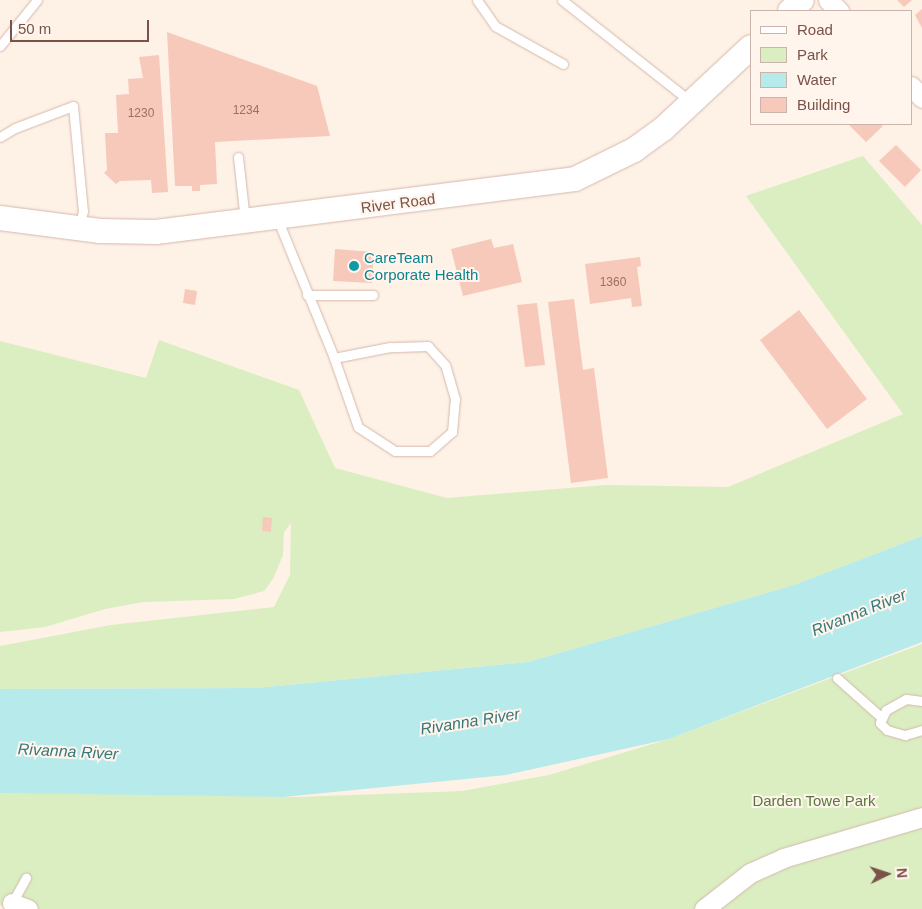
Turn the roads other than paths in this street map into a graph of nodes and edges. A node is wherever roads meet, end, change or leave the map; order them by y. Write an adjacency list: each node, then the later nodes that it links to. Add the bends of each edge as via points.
1 (37, 0): 8 (lane)
2 (477, 0): 10 (lane, via 496,26)
3 (562, 0): 13 (lane)
4 (802, 0): 6 (street)
5 (828, 0): 7 (street)
6 (791, 10)
7 (838, 10)
8 (0, 46)
9 (750, 48): 13 (street, River Road)
10 (564, 64)
11 (912, 87): 12 (street)
12 (922, 98)
13 (691, 102): 17 (street, River Road, via 634,150 575,179)
14 (0, 137): 19 (lane, via 73,106 83,211)
15 (238, 157): 18 (lane)
16 (0, 218): 19 (street, River Road)
17 (277, 218): 18 (street, River Road); 20 (lane)
18 (245, 221): 19 (street, River Road, via 156,232)
19 (79, 229)
20 (307, 295): 21 (lane); 22 (lane)
21 (373, 295)
22 (334, 358): 22 (lane, via 358,427 395,450 430,451 452,432 456,399 445,365 428,346 390,347)
23 (837, 678): 25 (lane)
24 (922, 701): 25 (lane, via 906,699 886,710)
25 (882, 718): 26 (lane, via 880,723 887,730 905,735)
26 (922, 730)
27 (922, 818): 30 (street, via 783,858 750,873)
28 (26, 878): 29 (lane)
29 (20, 906)
30 (704, 909)

